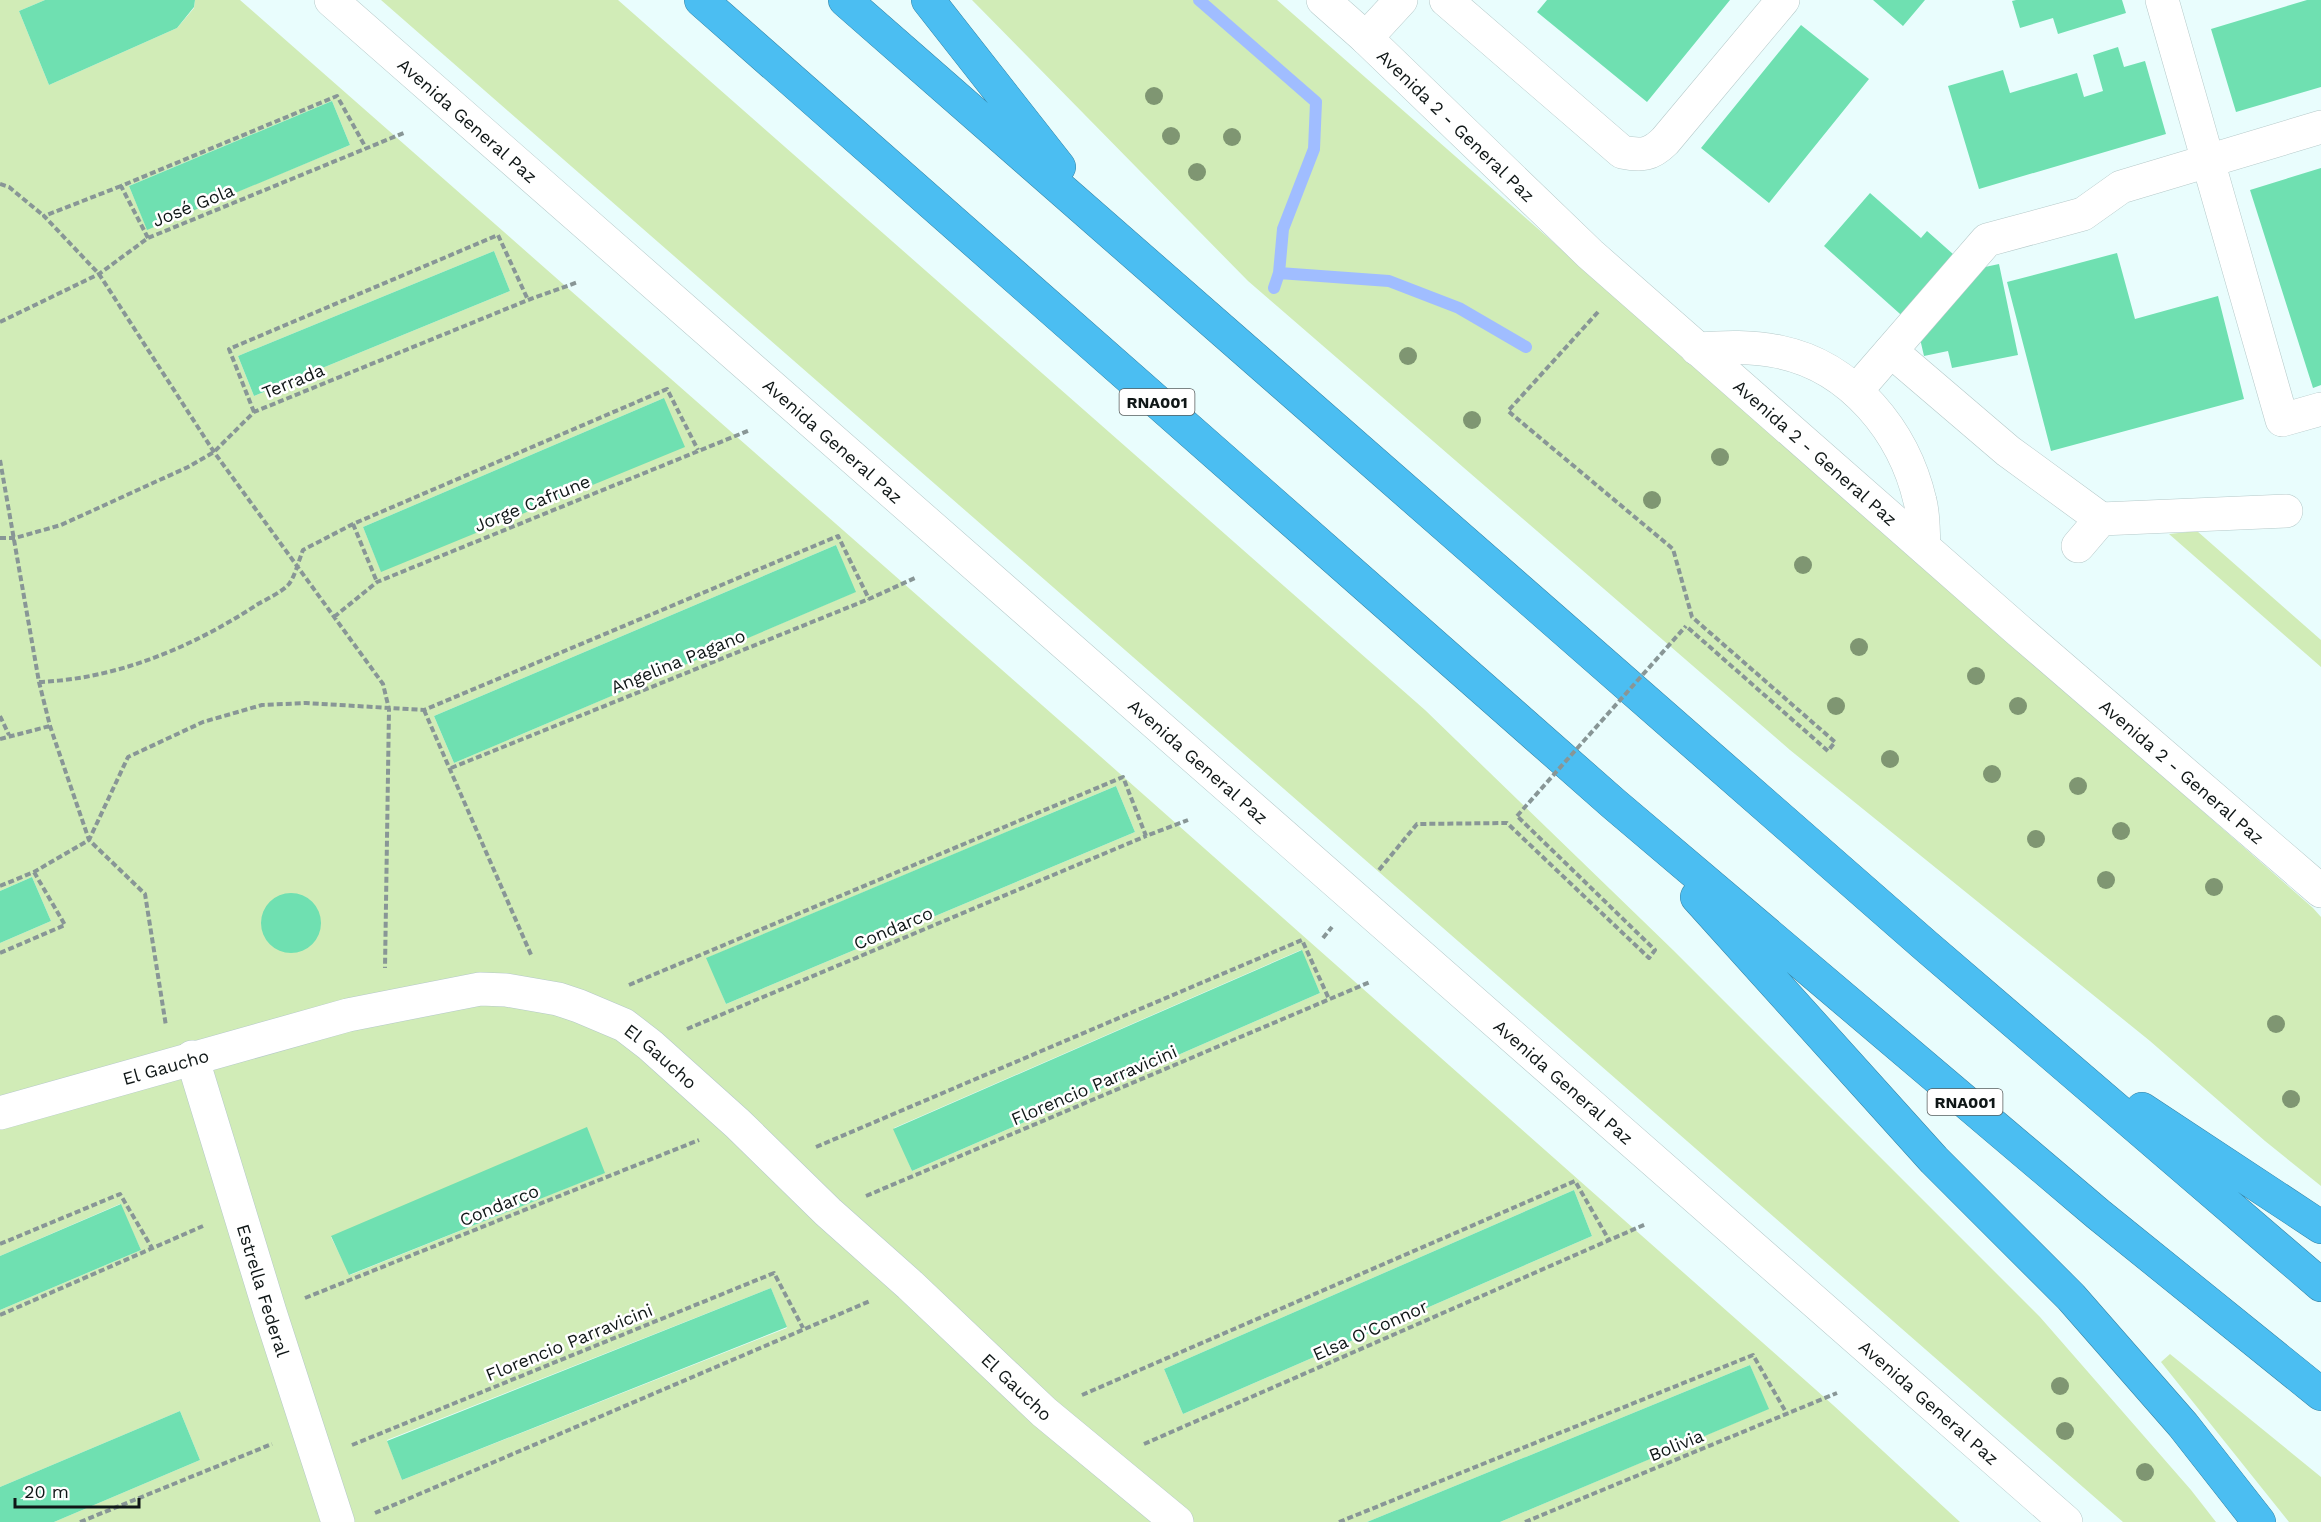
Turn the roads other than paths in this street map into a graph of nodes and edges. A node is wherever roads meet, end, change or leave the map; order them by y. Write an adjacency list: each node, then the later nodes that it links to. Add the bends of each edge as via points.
1 (331, 0): 32 (street, Avenida General Paz)
2 (701, 0): 22 (highway, RNA001)
3 (845, 0): 13 (highway)
4 (928, 0): 13 (highway)
5 (1323, 0): 10 (street, Avenida 2 - General Paz)
6 (1401, 0): 10 (street)
7 (1446, 0): 8 (street, via 1622,152 1639,156 1654,152 1665,141)
8 (1783, 0)
9 (2162, 0): 12 (street)
10 (1366, 38): 14 (street, Avenida 2 - General Paz, via 1623,284)
11 (2321, 127): 12 (street)
12 (2207, 160): 15 (street, via 2121,187 2083,214 1987,240); 17 (street, via 2282,420)
13 (1108, 230): 24 (highway)
14 (1697, 349): 16 (street, via 1740,346 1781,352 1821,368); 21 (street, Avenida 2 - General Paz)
15 (1891, 351): 16 (street); 19 (street, via 2008,451)
16 (1856, 392): 21 (street, via 1886,423 1908,462 1921,503)
17 (2321, 409)
18 (2286, 511): 19 (street)
19 (2101, 519): 20 (street)
20 (2078, 546)
21 (1924, 547): 23 (street, Avenida 2 - General Paz)
22 (1614, 804): 29 (highway, RNA001, via 2098,1214); 33 (highway, via 1934,1160 2071,1297 2183,1425)
23 (2320, 891)
24 (2020, 1028): 27 (highway); 28 (highway)
25 (182, 1061): 26 (street, El Gaucho); 30 (street, Estrella Federal, via 240,1211 313,1444); 31 (street, El Gaucho, via 384,1008 480,989 507,990 579,1006 624,1026 738,1124 776,1164 1044,1412)
26 (0, 1113)
27 (2321, 1227)
28 (2321, 1285)
29 (2321, 1394)
30 (351, 1520)
31 (1177, 1522)
32 (2066, 1522)
33 (2259, 1522)

